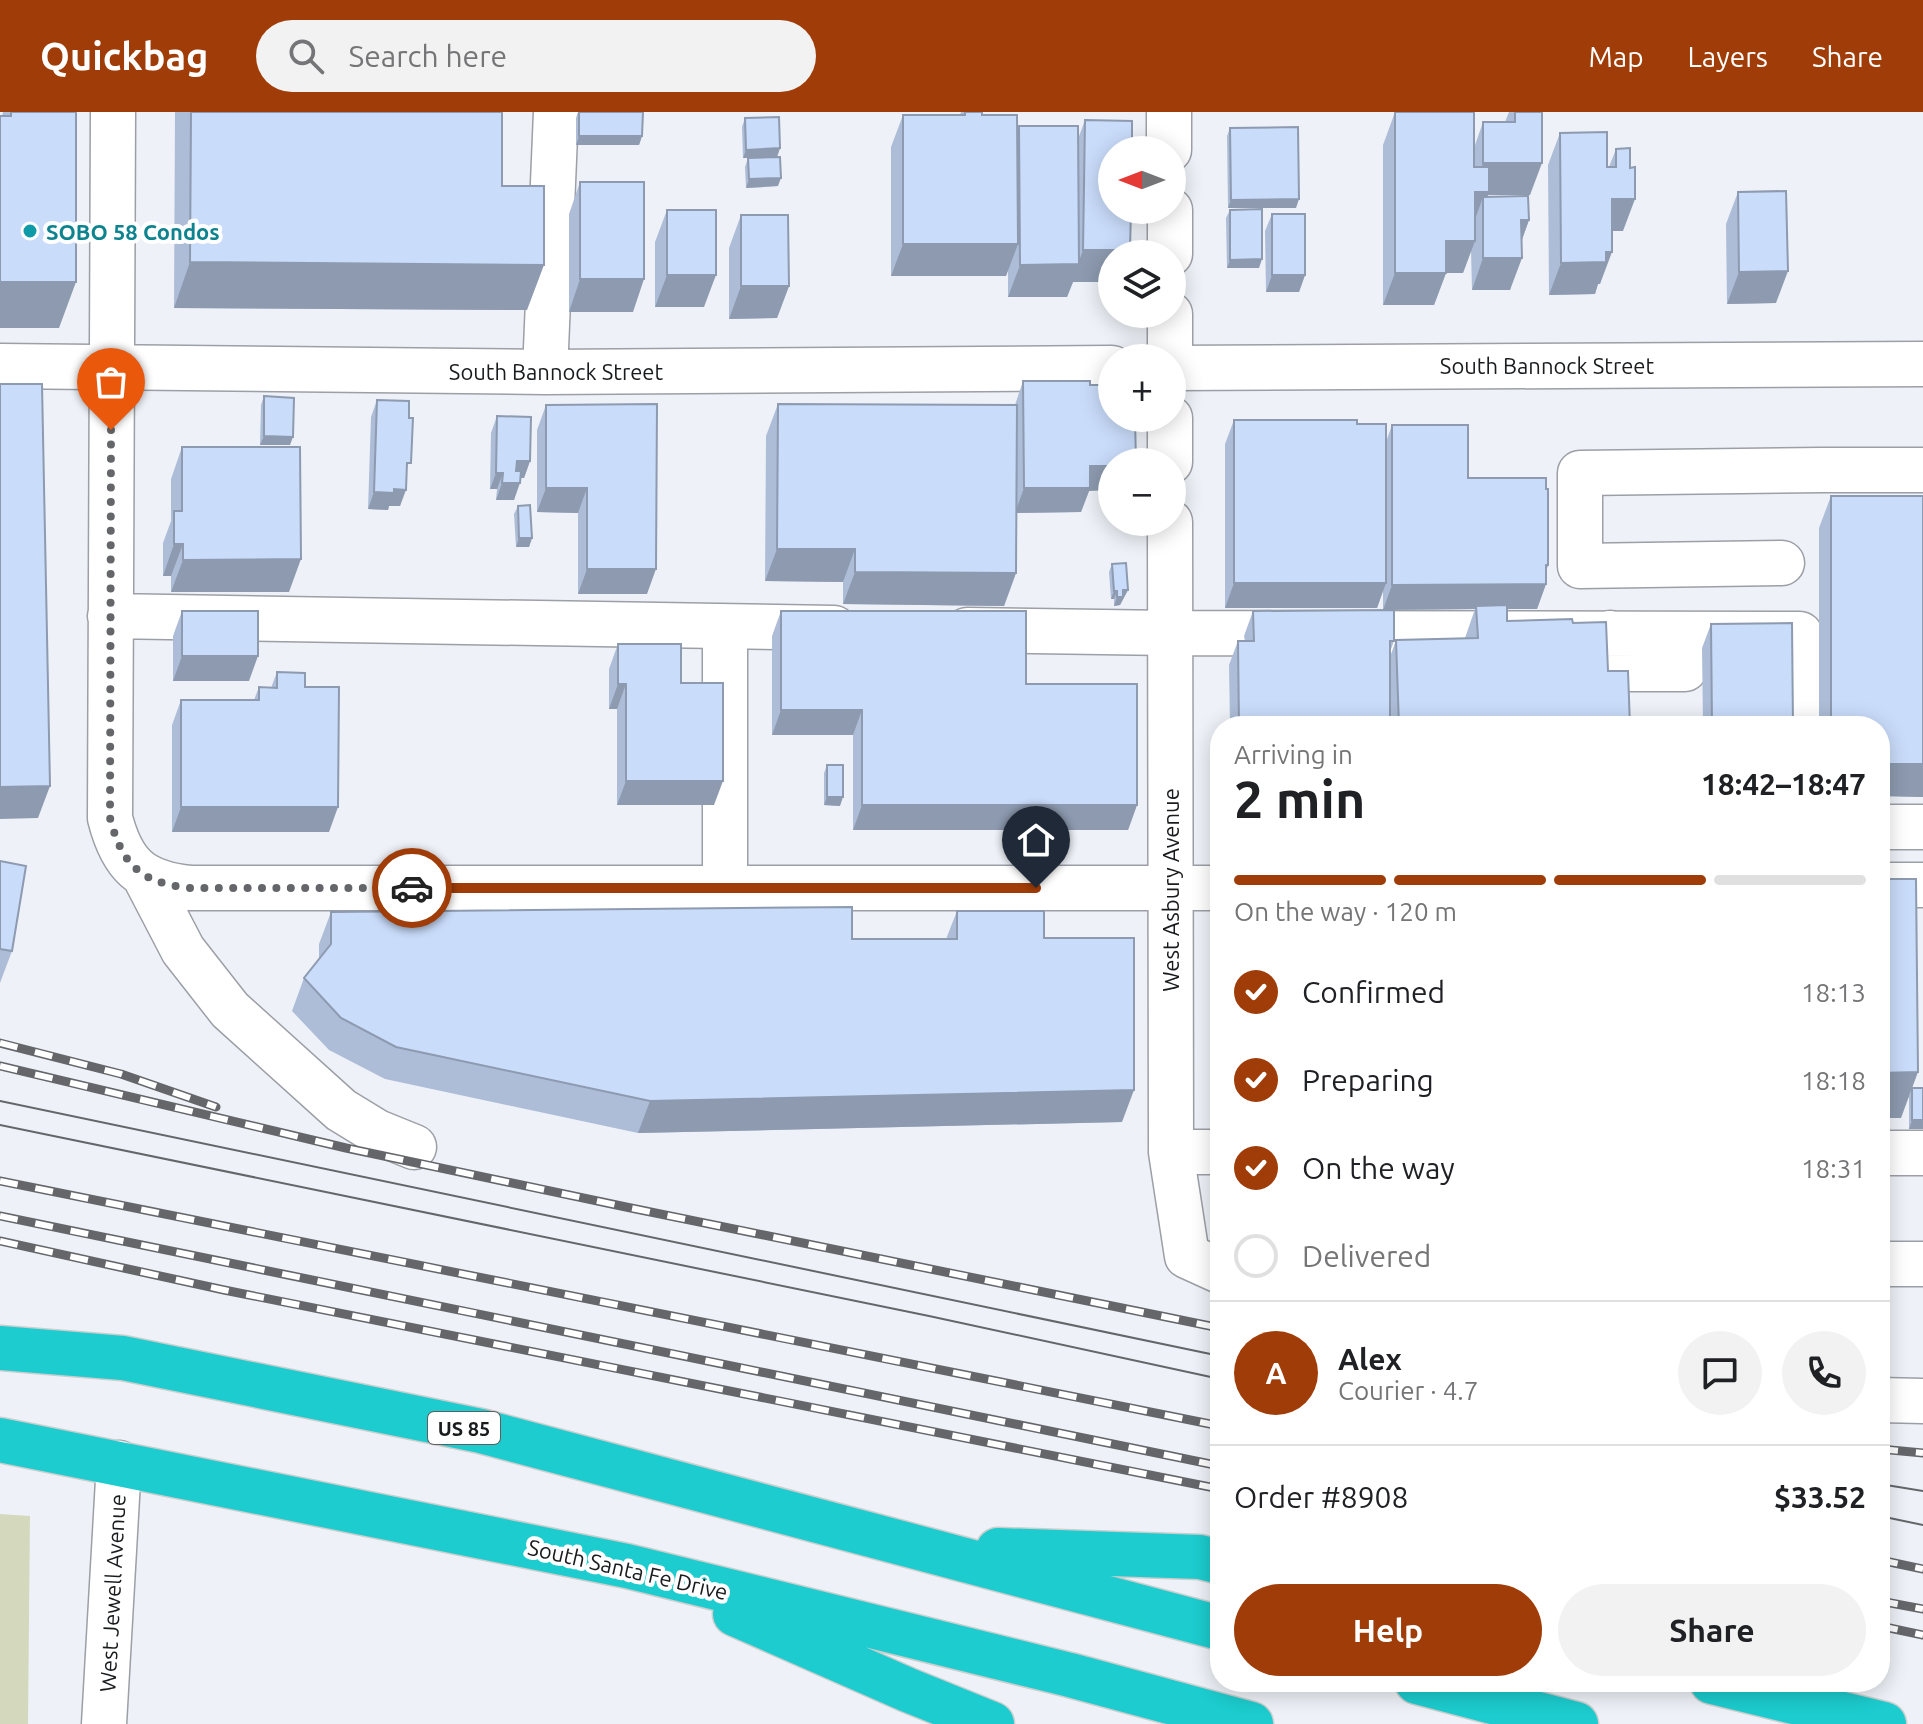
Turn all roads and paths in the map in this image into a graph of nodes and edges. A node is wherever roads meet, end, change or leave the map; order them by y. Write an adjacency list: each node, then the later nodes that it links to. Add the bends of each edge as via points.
1 (113, 112): 7 (street)
2 (556, 112): 10 (street)
3 (1169, 112): 4 (street)
4 (1169, 136)
5 (1923, 364): 9 (street, South Bannock Street)
6 (0, 366): 7 (street, South Bannock Street)
7 (112, 368): 10 (street, South Bannock Street); 14 (street)
8 (1098, 368): 10 (street, South Bannock Street)
9 (1186, 368)
10 (545, 372)
11 (1923, 470): 13 (street, via 1580,473 1580,566)
12 (1170, 536): 17 (street, West Asbury Avenue)
13 (1782, 563)
14 (110, 616): 15 (street); 24 (street, via 110,818 115,841)
15 (869, 628)
16 (932, 629): 17 (street)
17 (1170, 633): 18 (street); 29 (street, West Asbury Avenue)
18 (1610, 633): 20 (street, via 1609,669); 21 (street, via 1800,634)
19 (725, 648): 27 (street)
20 (1685, 669)
21 (1802, 716)
22 (1890, 827): 23 (street)
23 (1923, 827)
24 (145, 877): 27 (street, via 190,888); 30 (street, via 183,950 230,1010 341,1110)
25 (1890, 885): 26 (street)
26 (1923, 885)
27 (725, 888): 29 (street)
28 (1210, 888): 29 (street)
29 (1170, 889): 31 (street, West Asbury Avenue)
30 (414, 1147)
31 (1171, 1152): 32 (street); 35 (street, West Asbury Avenue)
32 (1210, 1152)
33 (1890, 1153): 34 (street)
34 (1923, 1153)
35 (1204, 1264)
36 (1890, 1264): 37 (street)
37 (1923, 1264)
38 (0, 1348): 43 (highway, US 85, via 123,1358 481,1431)
39 (1890, 1400): 40 (street)
40 (1923, 1401)
41 (0, 1440): 42 (highway, South Santa Fe Drive)
42 (119, 1463): 45 (highway, South Santa Fe Drive); 49 (street, West Jewell Avenue)
43 (919, 1547): 44 (highway); 46 (highway, US 85)
44 (1210, 1560)
45 (627, 1566): 50 (highway); 51 (highway, South Santa Fe Drive)
46 (1210, 1625)
47 (1455, 1692): 52 (highway)
48 (1753, 1692): 53 (highway)
49 (104, 1724)
50 (992, 1724)
51 (1251, 1724)
52 (1576, 1724)
53 (1883, 1724)

